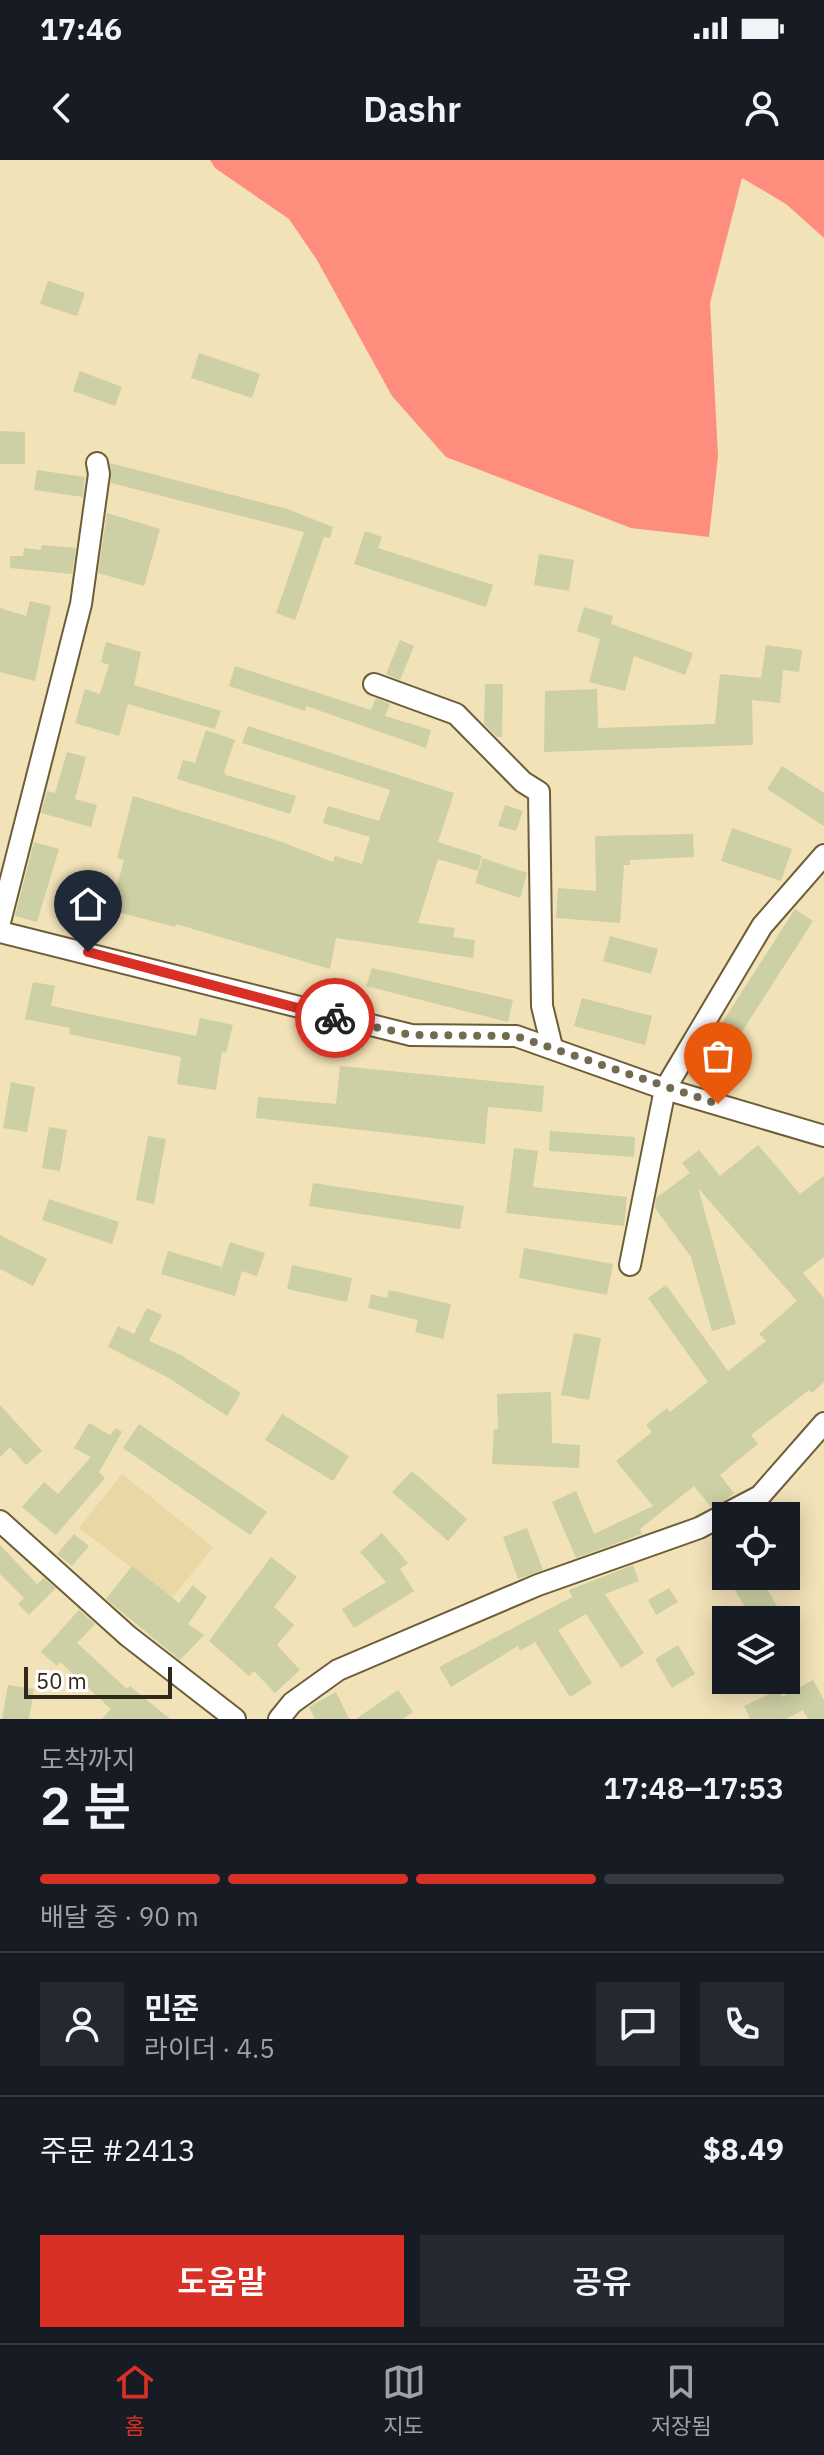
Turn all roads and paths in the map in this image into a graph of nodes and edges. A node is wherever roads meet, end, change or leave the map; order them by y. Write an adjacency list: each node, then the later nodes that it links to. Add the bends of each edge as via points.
1 (97, 463): 4 (street, via 81,604)
2 (374, 684): 6 (street, via 456,714 539,792 542,1006)
3 (824, 855): 7 (street, via 762,926)
4 (0, 922)
5 (0, 932): 6 (street, via 411,1035 516,1036)
6 (552, 1047): 7 (street)
7 (665, 1089): 8 (street); 9 (street)
8 (824, 1136)
9 (630, 1265)
10 (824, 1423): 13 (street, via 760,1496 699,1528 538,1585 338,1670 292,1703)
11 (0, 1521): 12 (street, via 128,1636)
12 (235, 1719)
13 (279, 1719)

